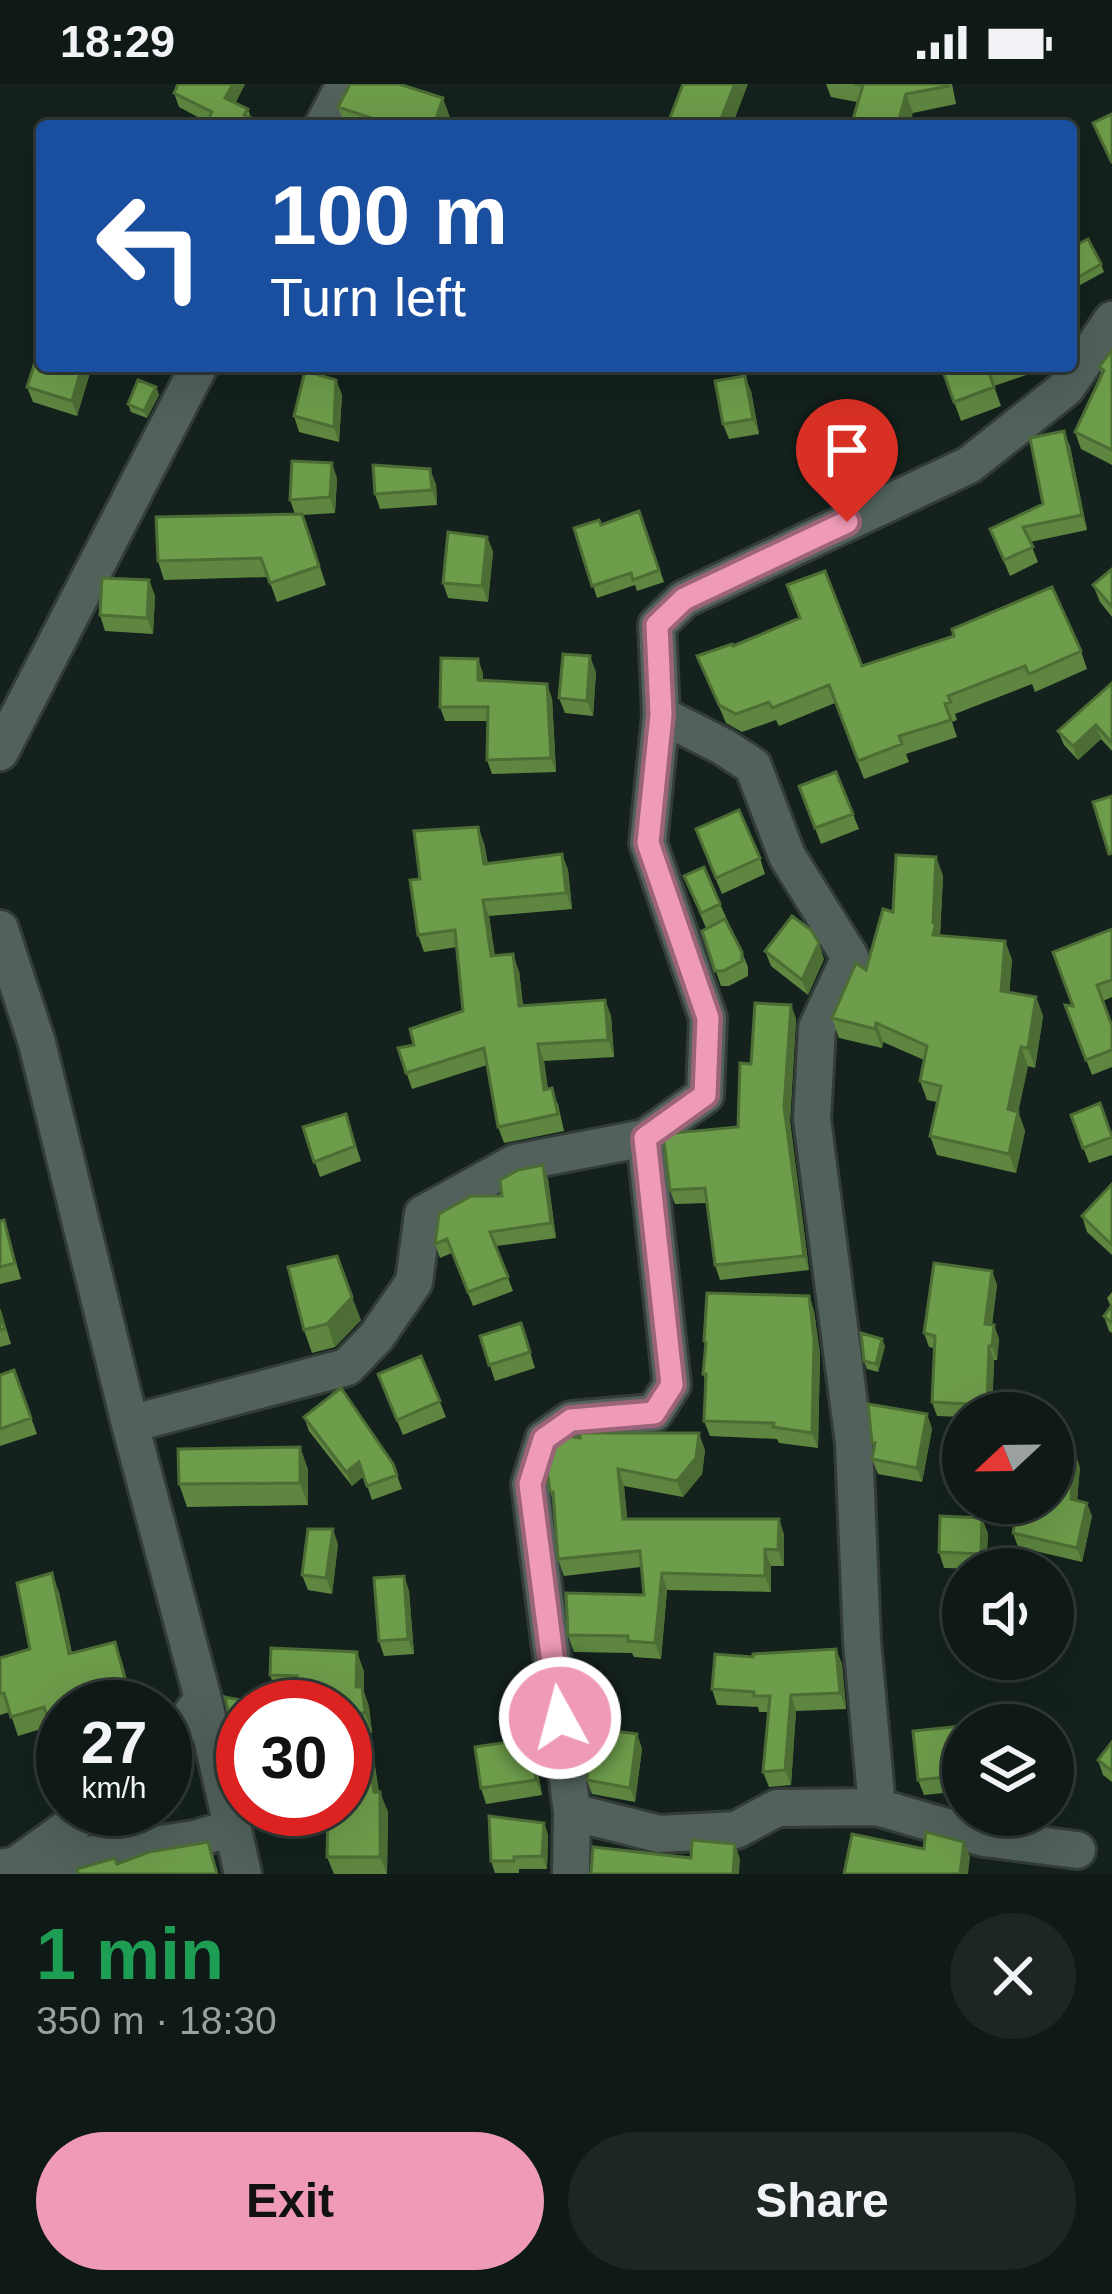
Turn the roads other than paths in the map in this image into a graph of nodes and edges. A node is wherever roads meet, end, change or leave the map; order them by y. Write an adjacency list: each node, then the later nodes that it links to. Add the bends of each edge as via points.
1 (345, 84): 2 (street)
2 (326, 120)
3 (1112, 320): 6 (street)
4 (196, 372): 8 (street)
5 (1077, 372): 7 (street, via 969,465 684,599 657,625)
6 (1077, 372)
7 (661, 715): 10 (street, via 648,843 708,1018 705,1095); 15 (street, via 753,766 787,856 850,957 817,1028 812,1119 854,1443)
8 (0, 752)
9 (0, 929): 11 (street, via 37,1043)
10 (645, 1138): 11 (street, via 514,1163 423,1214 414,1282 347,1367); 16 (street, via 672,1385 654,1413 571,1420 544,1439 530,1484)
11 (130, 1424): 12 (street)
12 (203, 1699): 13 (street); 14 (street)
13 (192, 1713)
14 (216, 1759)
15 (877, 1808): 16 (street, via 777,1808 736,1830 659,1834); 20 (street, via 984,1838)
16 (572, 1812): 23 (street)
17 (216, 1833): 21 (street)
18 (54, 1836): 21 (street)
19 (233, 1836): 22 (street)
20 (1077, 1850)
21 (7, 1867)
22 (243, 1874)
23 (571, 1874)

